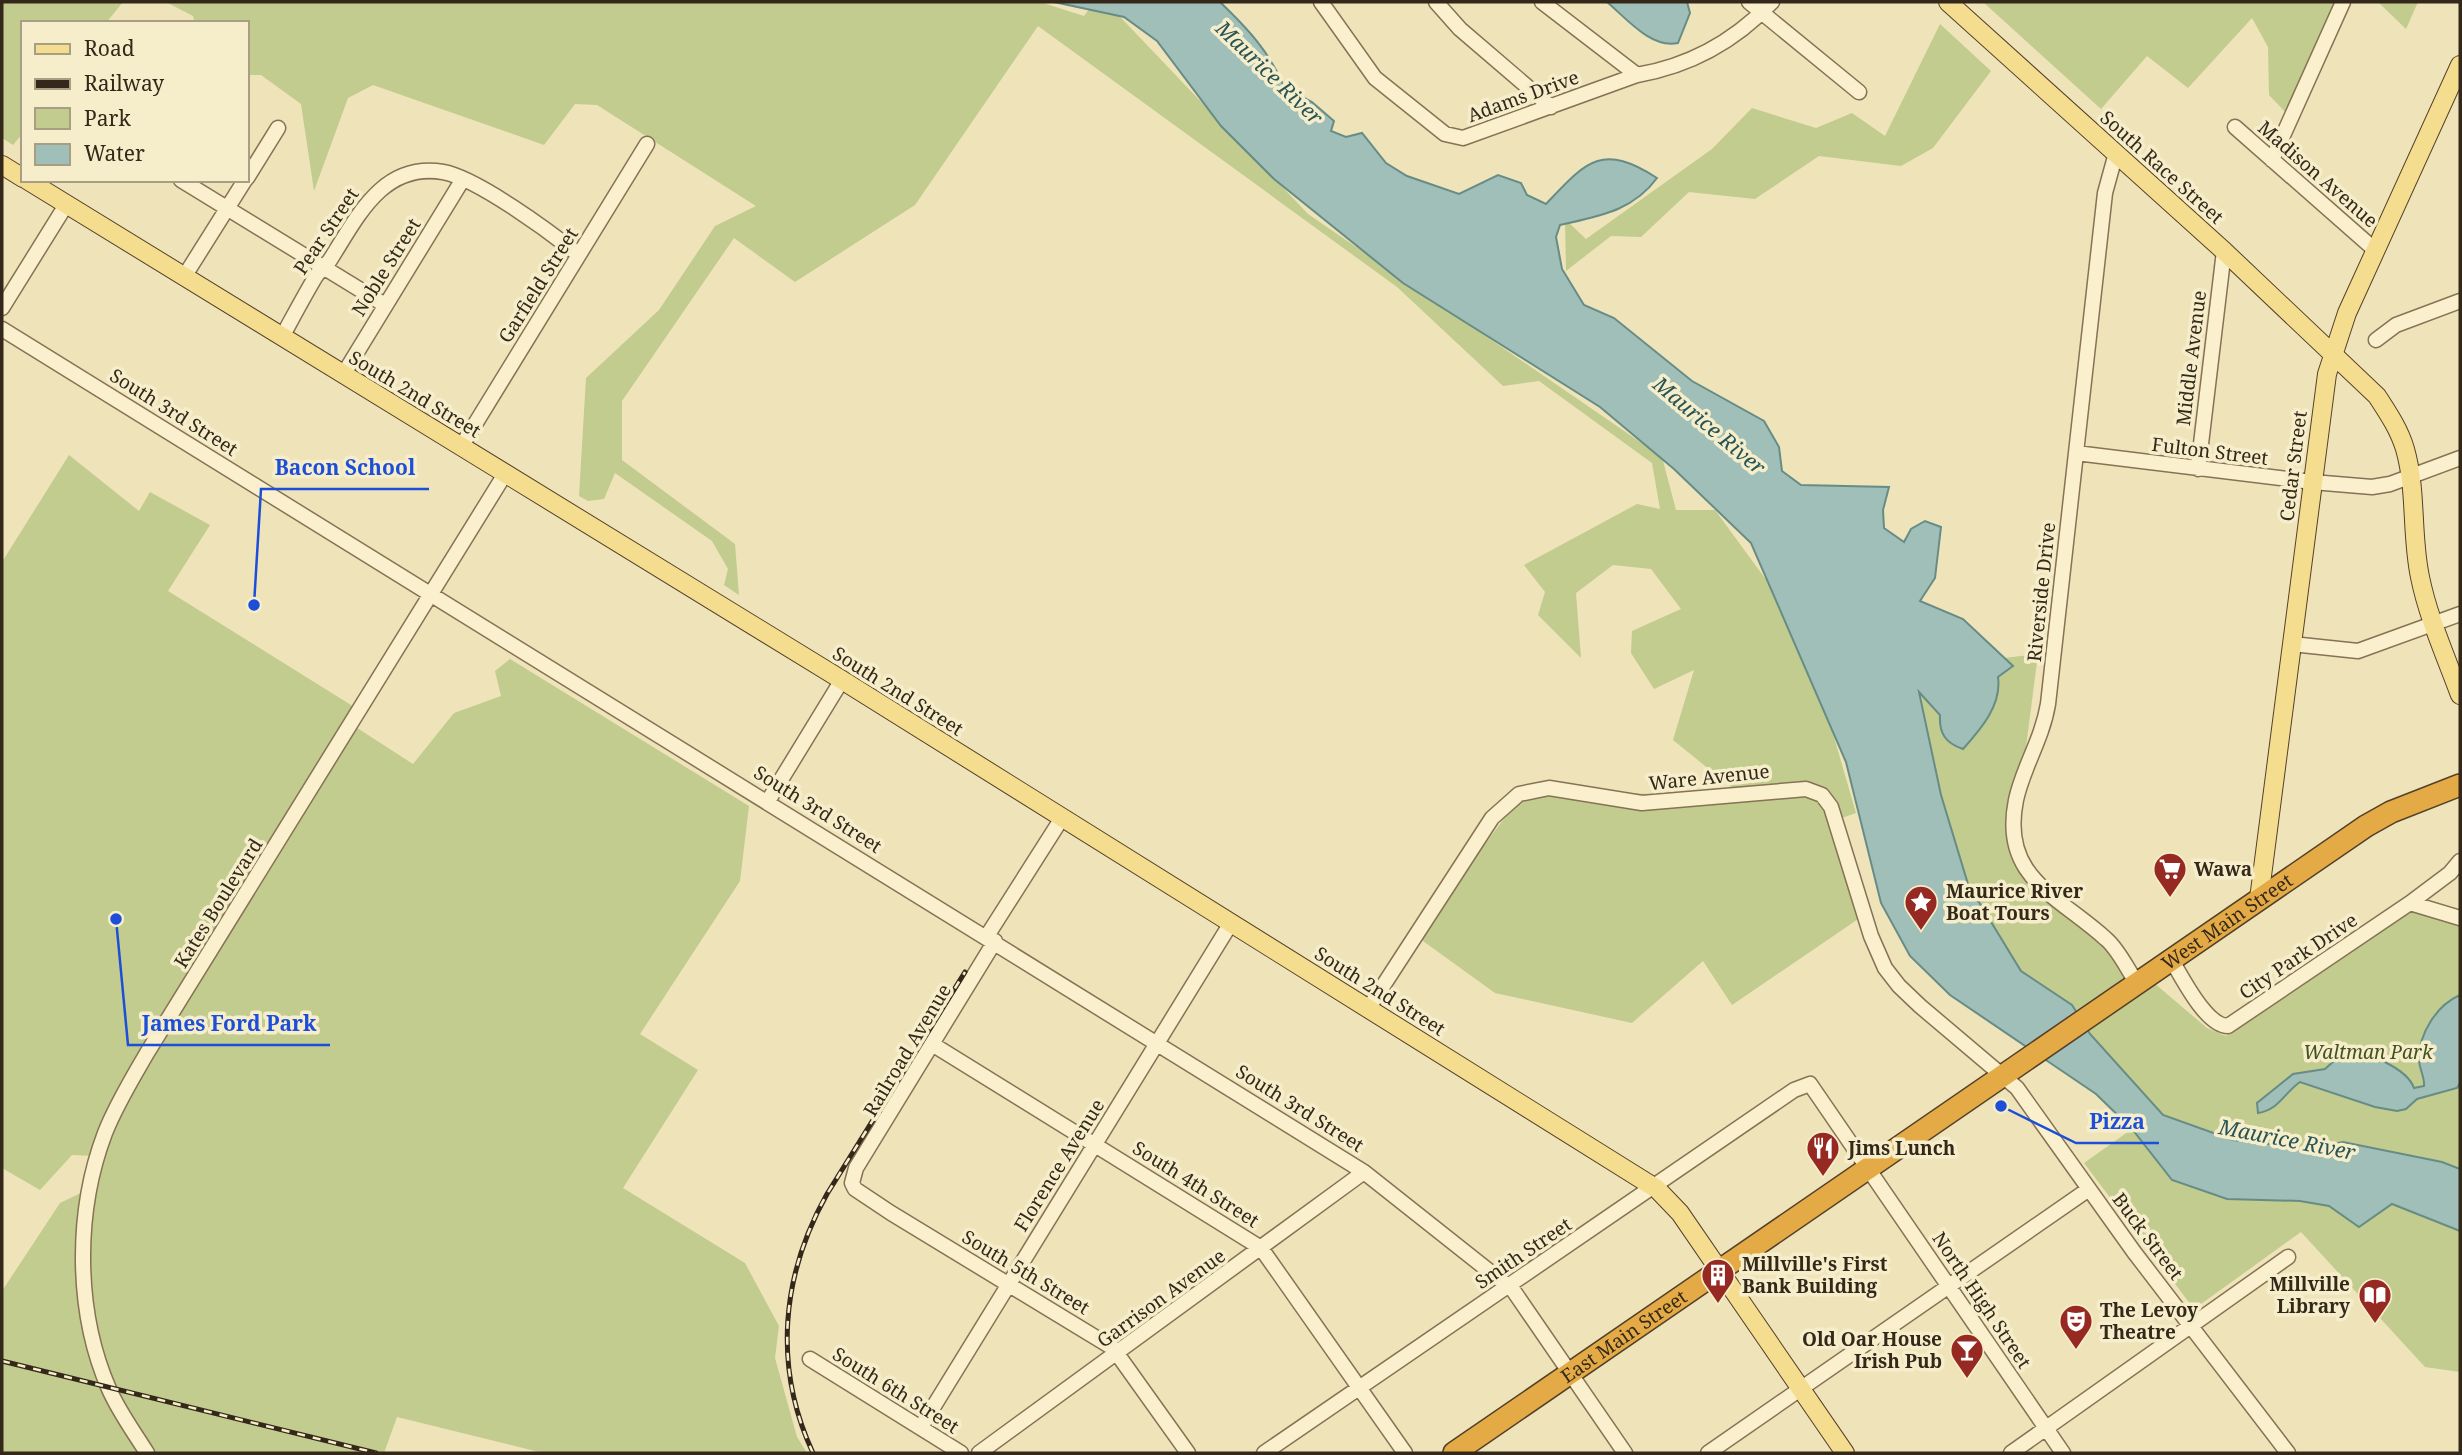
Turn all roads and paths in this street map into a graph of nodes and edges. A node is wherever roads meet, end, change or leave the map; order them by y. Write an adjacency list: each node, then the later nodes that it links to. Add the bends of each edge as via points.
1 (1321, 2): 12 (street, Adams Drive, via 1375,78 1445,134 1463,138)
2 (1436, 2): 12 (street, via 1460,29)
3 (1542, 2): 10 (street)
4 (1749, 2): 8 (street)
5 (1772, 2): 8 (street, Adams Drive)
6 (2343, 2): 17 (street)
7 (1954, 8): 16 (main road, South Race Street)
8 (1762, 13): 10 (street, Adams Drive, via 1725,43 1665,70); 11 (street)
9 (2460, 65): 27 (main road, Cedar Street)
10 (1636, 75): 12 (street, Adams Drive)
11 (1859, 92)
12 (1550, 107)
13 (2235, 127): 17 (street, Madison Avenue)
14 (278, 128): 19 (street)
15 (647, 144): 29 (street, Garfield Street)
16 (2116, 153): 28 (main road, South Race Street); 41 (street, Riverside Drive, via 2105,193)
17 (2272, 160): 27 (street, Madison Avenue)
18 (2, 165): 20 (main road, South 2nd Street)
19 (248, 176)
20 (21, 177)
21 (463, 180): 29 (street, Pear Street); 30 (street, Pear Street, via 429,171 389,183 368,200); 33 (street, Noble Street)
22 (30, 182): 25 (main road, South 2nd Street)
23 (184, 182): 26 (street)
24 (244, 182): 26 (street)
25 (66, 205): 31 (main road, South 2nd Street); 34 (street)
26 (227, 209): 30 (street); 31 (street)
27 (2375, 250): 38 (main road, Cedar Street)
28 (2224, 251): 38 (main road, South Race Street); 43 (street, Middle Avenue)
29 (579, 255): 40 (street, Garfield Street)
30 (323, 269): 33 (street); 36 (street, Pear Street)
31 (184, 277): 36 (main road, South 2nd Street)
32 (2460, 301): 37 (street, via 2396,325)
33 (385, 305): 39 (street, Noble Street)
34 (2, 308)
35 (2, 329): 47 (street, South 3rd Street)
36 (282, 337): 39 (main road, South 2nd Street)
37 (2376, 340)
38 (2333, 352): 45 (main road, South Race Street, via 2377,396 2392,420 2405,449); 46 (main road, Cedar Street)
39 (343, 375): 40 (main road, South 2nd Street)
40 (461, 447): 44 (main road, South 2nd Street)
41 (2076, 453): 43 (street, Fulton Street); 63 (street, Riverside Drive, via 2044,729 2018,792 2012,826 2026,872 2043,891 2111,944)
42 (2460, 458): 45 (street, Fulton Street)
43 (2197, 469): 46 (street, Fulton Street)
44 (505, 474): 47 (street, Kates Boulevard); 51 (main road, South 2nd Street)
45 (2410, 477): 46 (street, Fulton Street, via 2380,487); 49 (main road, South Race Street, via 2417,563)
46 (2312, 482): 50 (main road, Cedar Street)
47 (431, 594): 54 (street, South 3rd Street); 89 (street, Kates Boulevard, via 147,1053 106,1132 92,1177 83,1248 92,1329 109,1388)
48 (2460, 614): 49 (street)
49 (2434, 623): 50 (street, via 2358,651); 52 (main road, South Race Street)
50 (2291, 644): 57 (main road, Cedar Street)
51 (842, 680): 54 (street); 55 (main road, South 2nd Street)
52 (2460, 695)
53 (2460, 785): 57 (highway, West Main Street, via 2377,819)
54 (768, 801): 61 (street, South 3rd Street)
55 (1062, 818): 60 (main road, South 2nd Street); 61 (street, Railroad Avenue)
56 (2460, 861): 58 (street, City Park Drive)
57 (2259, 899): 62 (highway, West Main Street)
58 (2410, 903): 59 (street); 62 (street, City Park Drive, via 2228,1026 2218,1025 2207,1014)
59 (2460, 918)
60 (1231, 923): 64 (main road, South 2nd Street); 65 (street, Florence Avenue)
61 (991, 939): 65 (street, South 3rd Street); 66 (street, Railroad Avenue)
62 (2171, 960): 63 (highway, West Main Street)
63 (2137, 983): 67 (highway, West Main Street)
64 (1368, 1009): 67 (street, Ware Avenue, via 1492,818 1520,794 1549,788 1606,799 1669,803 1806,789 1822,795 1831,807 1885,968 1920,1006); 73 (main road, South 2nd Street)
65 (1157, 1042): 69 (street, Florence Avenue); 71 (street, South 3rd Street)
66 (933, 1044): 69 (street, South 4th Street); 72 (street, Railroad Avenue)
67 (2003, 1076): 70 (highway, East Main Street); 74 (street, Buck Street, via 2023,1095)
68 (1803, 1085): 70 (street, North High Street, via 1815,1089); 73 (street, Smith Street)
69 (1094, 1145): 75 (street, South 4th Street); 78 (street, Florence Avenue)
70 (1869, 1168): 77 (highway, East Main Street); 80 (street, North High Street)
71 (1364, 1172): 75 (street, Garrison Avenue); 79 (street, South 3rd Street)
72 (852, 1179): 78 (street, South 5th Street, via 855,1189)
73 (1653, 1187): 77 (main road, South 2nd Street, via 1680,1213); 79 (street, Smith Street)
74 (2089, 1189): 80 (street); 81 (street, Buck Street)
75 (1261, 1248): 82 (street, Garrison Avenue); 85 (street, South 4th Street)
76 (2288, 1257): 81 (street)
77 (1719, 1271): 84 (highway, East Main Street); 86 (main road, South 2nd Street)
78 (1009, 1284): 82 (street, South 5th Street); 87 (street, Florence Avenue)
79 (1508, 1286): 84 (street, South 3rd Street); 85 (street, Smith Street)
80 (1949, 1286): 86 (street); 88 (street, North High Street)
81 (2193, 1327): 88 (street); 101 (street, Buck Street)
82 (1117, 1354): 91 (street, Garrison Avenue); 92 (street, South 5th Street)
83 (810, 1359): 87 (street, South 6th Street)
84 (1571, 1373): 95 (highway, East Main Street); 96 (street, South 3rd Street)
85 (1360, 1388): 93 (street, Smith Street); 94 (street, South 4th Street)
86 (1801, 1389): 97 (street); 98 (main road, South 2nd Street)
87 (921, 1427): 90 (street, South 6th Street)
88 (2047, 1429): 99 (street); 100 (street, North High Street)
89 (147, 1453)
90 (961, 1453)
91 (979, 1453)
92 (1188, 1453)
93 (1264, 1453)
94 (1405, 1453)
95 (1454, 1453)
96 (1625, 1453)
97 (1708, 1453)
98 (1845, 1453)
99 (2011, 1453)
100 (2063, 1453)
101 (2288, 1453)

